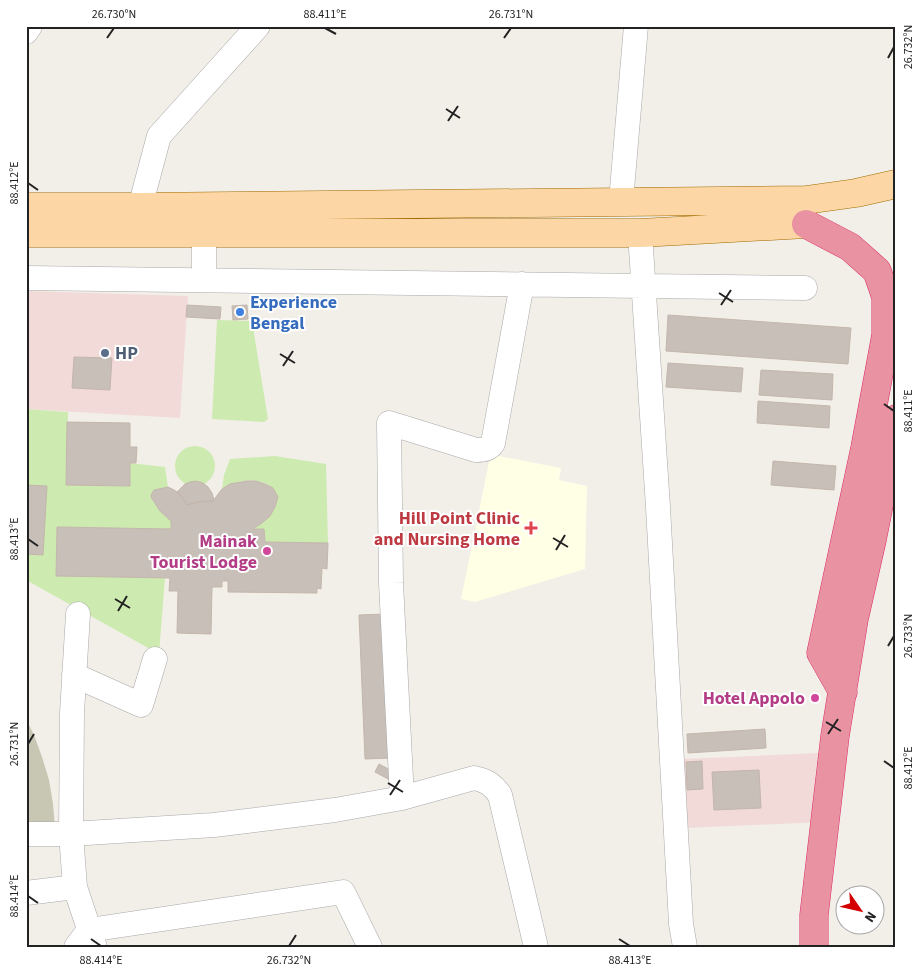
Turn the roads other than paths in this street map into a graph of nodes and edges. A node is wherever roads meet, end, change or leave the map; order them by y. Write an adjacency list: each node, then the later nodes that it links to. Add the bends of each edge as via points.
1 (30, 26): 4 (street)
2 (258, 26): 9 (street, via 159,136)
3 (636, 26): 6 (street)
4 (26, 32)
5 (896, 184): 6 (main road, via 806,200)
6 (621, 201): 7 (main road)
7 (204, 206): 9 (main road); 12 (main road)
8 (26, 207): 9 (main road)
9 (140, 207)
10 (806, 224): 13 (main road); 23 (highway, via 850,246 876,271 886,297 886,335 821,653)
11 (26, 233): 12 (main road)
12 (204, 233): 13 (main road); 15 (street)
13 (640, 233): 17 (street)
14 (26, 278): 15 (street)
15 (204, 280): 16 (street)
16 (522, 284): 17 (street); 24 (street, via 493,443 476,450 389,423 391,582)
17 (644, 286): 18 (street); 32 (street, via 681,924)
18 (805, 288)
19 (896, 419): 23 (highway, via 854,619)
20 (78, 614): 22 (street)
21 (155, 660): 22 (street, via 141,704)
22 (74, 675): 26 (street)
23 (843, 692): 33 (highway, via 814,915)
24 (402, 798): 26 (street, via 214,825); 31 (street, via 474,778 485,780 495,789 500,795)
25 (26, 834): 26 (street)
26 (71, 834): 27 (street)
27 (75, 887): 28 (street); 29 (street)
28 (26, 893)
29 (86, 941): 30 (street, via 343,892)
30 (370, 947)
31 (536, 947)
32 (685, 947)
33 (814, 947)

